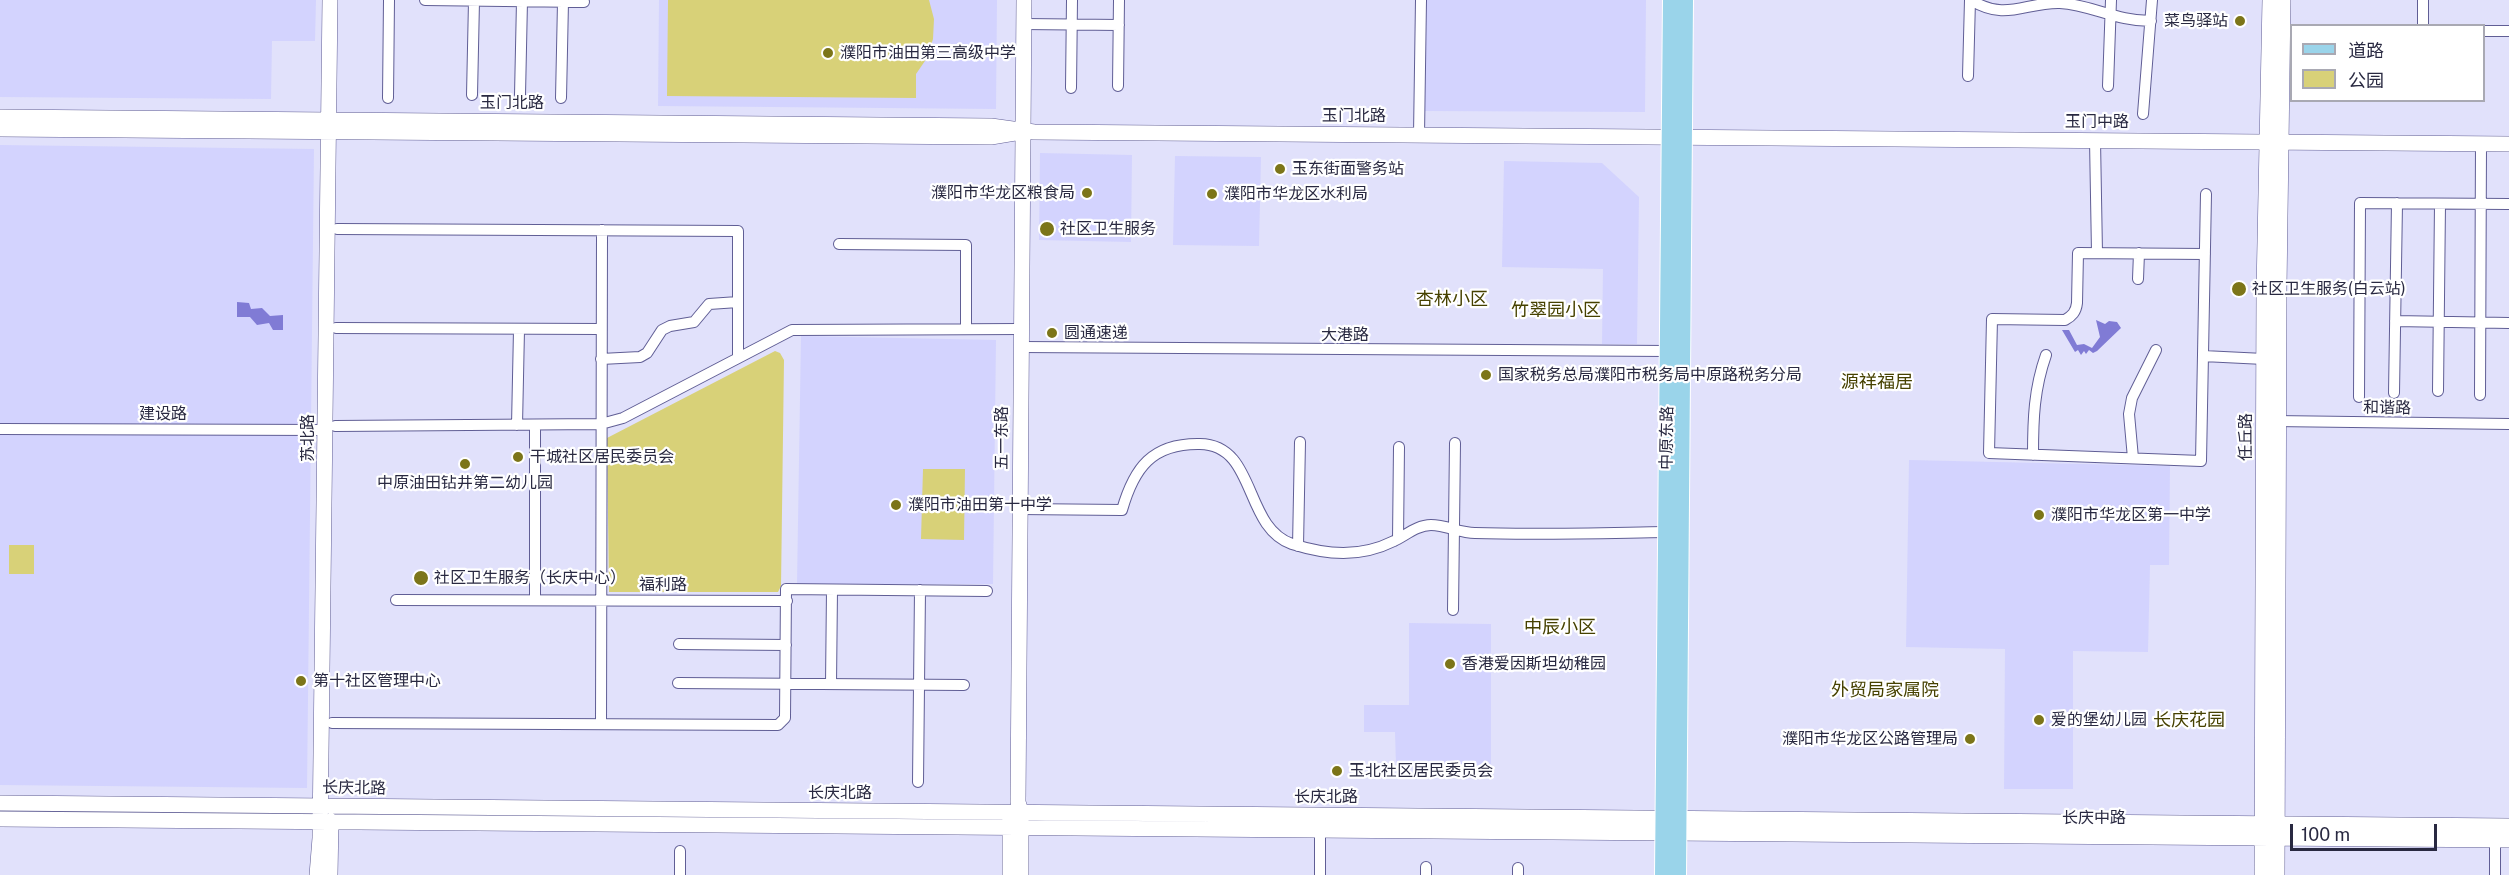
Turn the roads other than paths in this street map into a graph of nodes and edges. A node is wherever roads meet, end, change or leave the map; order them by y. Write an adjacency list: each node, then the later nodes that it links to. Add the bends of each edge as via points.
1 (330, 0): 41 (street, 苏北路)
2 (339, 0): 41 (street, 苏北路)
3 (389, 0): 37 (street)
4 (425, 0): 5 (street)
5 (438, 0): 6 (street)
6 (477, 0): 20 (street); 35 (street)
7 (1014, 0): 43 (street, 五一东路)
8 (1024, 0): 25 (street, 五一东路)
9 (1072, 0): 27 (street)
10 (1119, 0): 28 (street)
11 (1421, 0): 44 (street)
12 (1671, 0): 45 (main road, 中原东路)
13 (1685, 0): 45 (main road, 中原东路)
14 (1971, 0): 23 (street, via 1996,11 2062,3); 31 (street)
15 (2111, 0): 23 (street)
16 (2152, 0): 24 (street)
17 (2270, 0): 47 (street, 任丘路)
18 (2283, 0): 47 (street, 任丘路)
19 (2423, 0): 26 (street)
20 (526, 1): 22 (street); 36 (street)
21 (579, 1): 22 (street)
22 (563, 2): 38 (street)
23 (2111, 16): 24 (street); 33 (street)
24 (2151, 21): 39 (street)
25 (1024, 24): 27 (street); 43 (street, 五一东路)
26 (2423, 24)
27 (1072, 25): 28 (street); 34 (street)
28 (1119, 25): 32 (street)
29 (2485, 31): 30 (street)
30 (2509, 31)
31 (1968, 76)
32 (1118, 86)
33 (2108, 86)
34 (1071, 87)
35 (472, 95)
36 (520, 95)
37 (388, 98)
38 (561, 98)
39 (2143, 114)
40 (0, 117): 41 (street, 玉门北路)
41 (333, 126): 42 (street, 玉门北路); 43 (street, 玉门北路, via 992,137); 55 (street, 苏北路); 89 (street, 苏北路)
42 (0, 129)
43 (1017, 132): 44 (street, 玉门北路); 69 (street, 五一东路)
44 (1419, 135): 45 (street, 玉门北路)
45 (1677, 137): 46 (street, 玉门中路); 74 (main road, 中原东路); 123 (main road, 中原东路)
46 (2095, 140): 47 (street, 玉门中路); 58 (street)
47 (2274, 142): 48 (street, 玉门中路); 79 (street, 任丘路); 84 (street, 任丘路)
48 (2481, 144): 49 (street, 玉门中路); 53 (street)
49 (2509, 144)
50 (2206, 194): 60 (street)
51 (2397, 203): 52 (street); 63 (street); 83 (street, via 2360,203)
52 (2440, 204): 53 (street); 64 (street)
53 (2481, 204): 54 (street); 65 (street)
54 (2509, 204)
55 (337, 229): 56 (street); 67 (street, 苏北路)
56 (602, 230): 62 (street, via 738,231); 71 (street)
57 (839, 244): 68 (street, via 966,245)
58 (2097, 253): 59 (street); 94 (street, via 2078,253 2077,303 2071,317 1992,318 1989,453)
59 (2139, 253): 60 (street); 61 (street)
60 (2205, 254): 76 (street)
61 (2138, 279)
62 (738, 302): 77 (street); 78 (street, via 709,304 694,322 662,330 640,357)
63 (2395, 321): 64 (street); 81 (street)
64 (2439, 322): 65 (street); 80 (street)
65 (2481, 323): 66 (street); 82 (street)
66 (2509, 323)
67 (336, 328): 70 (street); 89 (street, 苏北路)
68 (966, 328): 69 (street, 建设路); 77 (street, 建设路, via 801,328)
69 (1017, 329): 72 (street, 五一东路); 122 (street, 五一东路)
70 (519, 330): 71 (street); 87 (street)
71 (601, 330): 78 (street)
72 (1021, 347): 74 (street, 大港路); 96 (street, 五一东路)
73 (2156, 350): 95 (street, via 2132,398 2129,414)
74 (1668, 351): 98 (main road, 中原东路)
75 (2046, 355): 94 (street, via 2036,382)
76 (2203, 356): 79 (street); 95 (street, via 2201,461)
77 (738, 358): 85 (street, 建设路, via 623,418)
78 (601, 359): 85 (street)
79 (2264, 359): 84 (street, 任丘路)
80 (2438, 391)
81 (2394, 393)
82 (2480, 395)
83 (2359, 397)
84 (2272, 421): 86 (street, 和谐路); 126 (street, 任丘路)
85 (601, 424): 88 (street, 建设路); 106 (street)
86 (2509, 424)
87 (517, 425): 88 (street, 建设路); 89 (street, 建设路)
88 (535, 425): 105 (street)
89 (330, 428): 90 (street, 建设路); 116 (street, 苏北路); 120 (street, 苏北路)
90 (0, 429)
91 (1300, 441): 100 (street)
92 (1455, 443): 97 (street)
93 (1399, 447): 99 (street)
94 (2033, 455): 95 (street)
95 (2133, 458)
96 (1020, 509): 100 (street, via 1122,510 1130,483 1152,457 1180,446 1216,445 1225,449 1240,468 1266,525 1276,537); 122 (street, 五一东路)
97 (1454, 529): 98 (street, via 1478,533); 99 (street, via 1431,525); 108 (street)
98 (1666, 532): 123 (main road, 中原东路)
99 (1398, 539): 100 (street, via 1359,553 1331,553)
100 (1298, 546)
101 (832, 590): 102 (street); 107 (street, via 786,589); 113 (street)
102 (920, 590): 103 (street); 114 (street)
103 (987, 591)
104 (396, 600): 105 (street, 福利路)
105 (535, 600): 106 (street, 福利路)
106 (603, 600): 107 (street, 福利路); 117 (street)
107 (787, 601): 110 (street)
108 (1453, 610)
109 (680, 644): 110 (street)
110 (786, 645): 112 (street)
111 (678, 683): 112 (street)
112 (786, 683): 113 (street); 117 (street, via 785,718 778,724)
113 (831, 684): 114 (street)
114 (919, 684): 115 (street); 118 (street)
115 (964, 685)
116 (332, 723): 117 (street); 120 (street, 苏北路)
117 (601, 723)
118 (918, 782)
119 (0, 803): 120 (street, 长庆北路)
120 (326, 814): 121 (street, 长庆北路); 122 (street, 长庆北路); 129 (street, 苏北路); 130 (street, 苏北路)
121 (0, 819)
122 (1015, 820): 123 (street, 长庆北路); 125 (street, 长庆北路); 132 (street, 五一东路); 133 (street, 五一东路)
123 (1671, 825): 125 (street, 长庆北路); 126 (street, 长庆中路); 135 (main road, 中原东路); 136 (main road, 中原东路)
124 (2509, 826): 126 (street, 长庆中路)
125 (1320, 830): 134 (street)
126 (2270, 830): 127 (street, 长庆中路); 137 (street, 任丘路); 138 (street, 任丘路)
127 (2502, 840): 139 (street)
128 (680, 851): 131 (street)
129 (317, 875)
130 (330, 875)
131 (680, 875)
132 (1010, 875)
133 (1021, 875)
134 (1320, 875)
135 (1663, 875)
136 (1678, 875)
137 (2262, 875)
138 (2277, 875)
139 (2495, 875)

